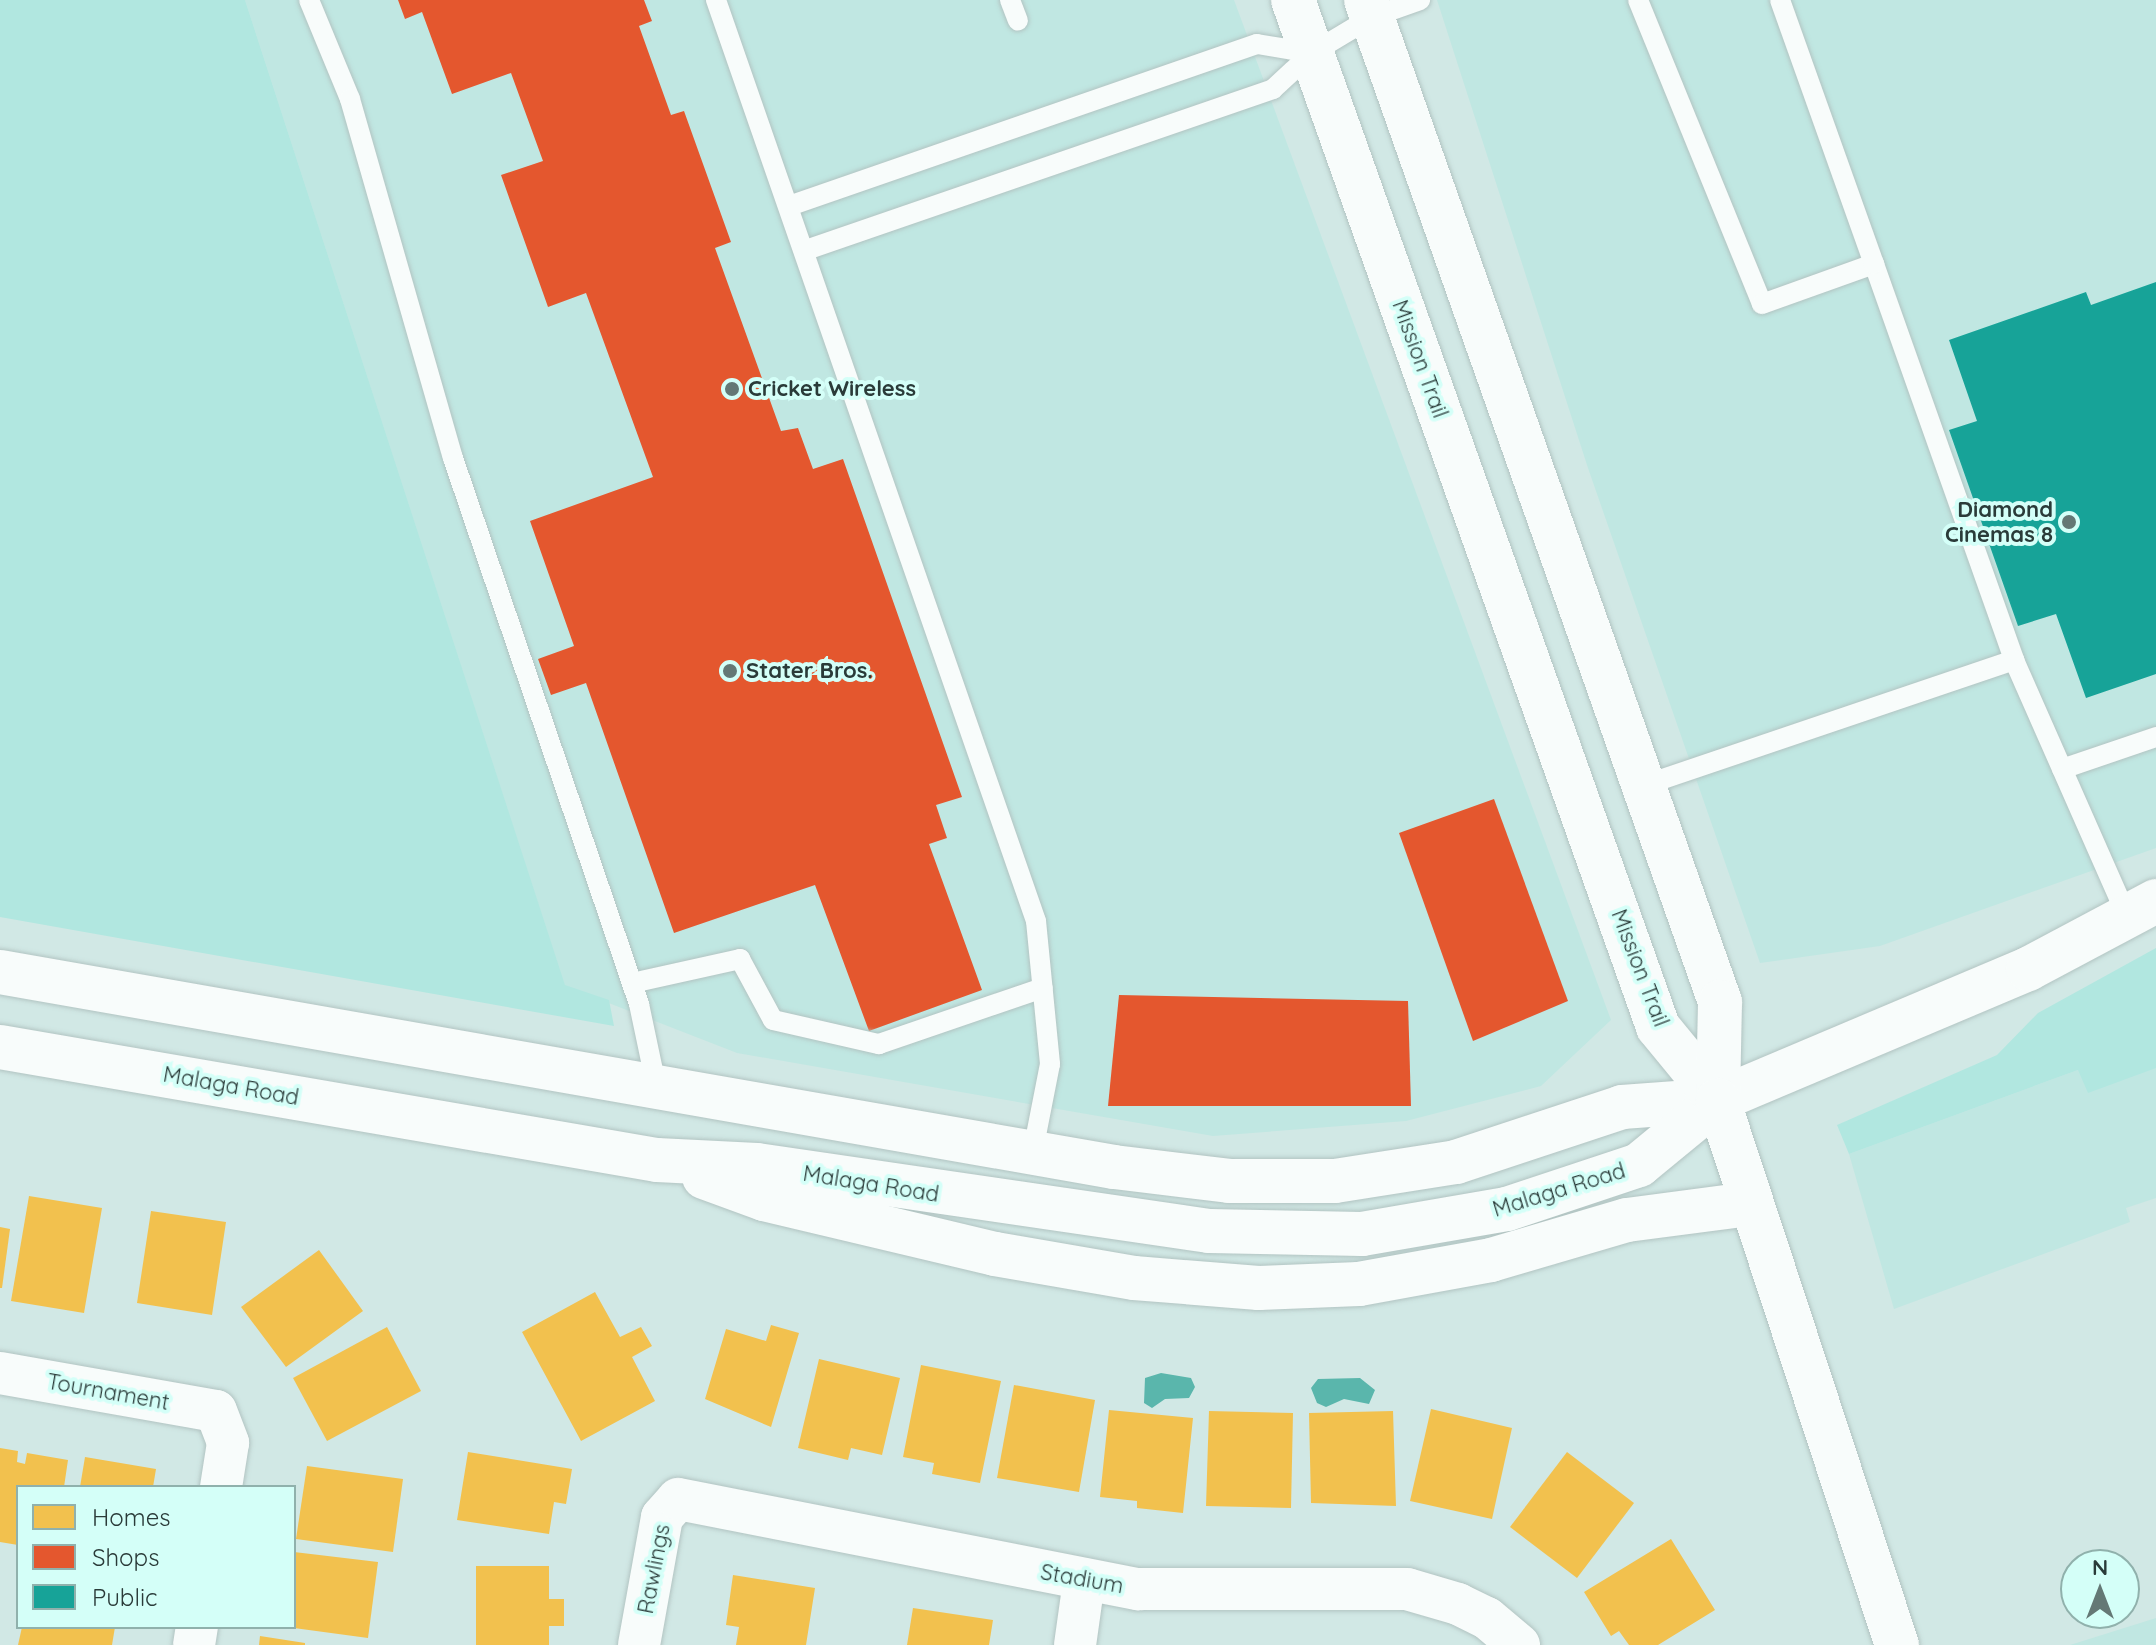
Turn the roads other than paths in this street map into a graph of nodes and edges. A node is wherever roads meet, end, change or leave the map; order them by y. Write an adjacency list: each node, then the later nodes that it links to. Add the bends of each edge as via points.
1 (309, 0): 20 (lane, via 350,99 453,458)
2 (716, 0): 11 (lane)
3 (1010, 0): 9 (lane)
4 (1293, 0): 10 (street, Mission Trail)
5 (1420, 0): 8 (lane)
6 (1638, 0): 13 (lane, via 1762,304)
7 (1780, 0): 13 (lane)
8 (1369, 9): 10 (lane); 17 (street)
9 (1018, 21)
10 (1312, 53): 11 (lane, via 1257,44); 12 (lane, via 1273,89); 24 (street, Mission Trail, via 1658,1027)
11 (789, 206): 12 (lane)
12 (806, 250): 21 (lane, via 1036,921)
13 (1874, 264): 14 (lane)
14 (2014, 660): 16 (lane); 17 (lane)
15 (2156, 737): 16 (lane)
16 (2062, 769): 18 (lane)
17 (1642, 786): 24 (street, via 1720,1002)
18 (2142, 909): 24 (street, Malaga Road, via 2028,969)
19 (0, 972): 23 (street, Malaga Road)
20 (632, 983): 21 (lane, via 740,959 773,1020 879,1044); 23 (lane)
21 (1043, 988): 25 (lane, via 1050,1064)
22 (0, 1047): 26 (street, Malaga Road)
23 (656, 1085): 25 (street, Malaga Road)
24 (1718, 1100): 25 (street, Malaga Road, via 1622,1107 1456,1162 1335,1181 1229,1181); 26 (street, Malaga Road, via 1639,1165 1507,1209 1362,1234 1209,1231 757,1165); 27 (street)
25 (1033, 1151)
26 (657, 1160): 27 (street, via 764,1199 995,1254 1134,1278 1259,1288 1359,1284 1491,1260 1627,1220)
27 (1748, 1204): 35 (street)
28 (0, 1373): 29 (street, Tournament, via 216,1411 228,1443)
29 (221, 1485)
30 (678, 1499): 31 (street, Stadium); 32 (street, Rawlings, via 662,1517)
31 (1084, 1581): 33 (street); 34 (street, Stadium, via 1199,1592 1407,1589 1487,1618)
32 (639, 1645)
33 (1075, 1645)
34 (1519, 1645)
35 (1897, 1645)

